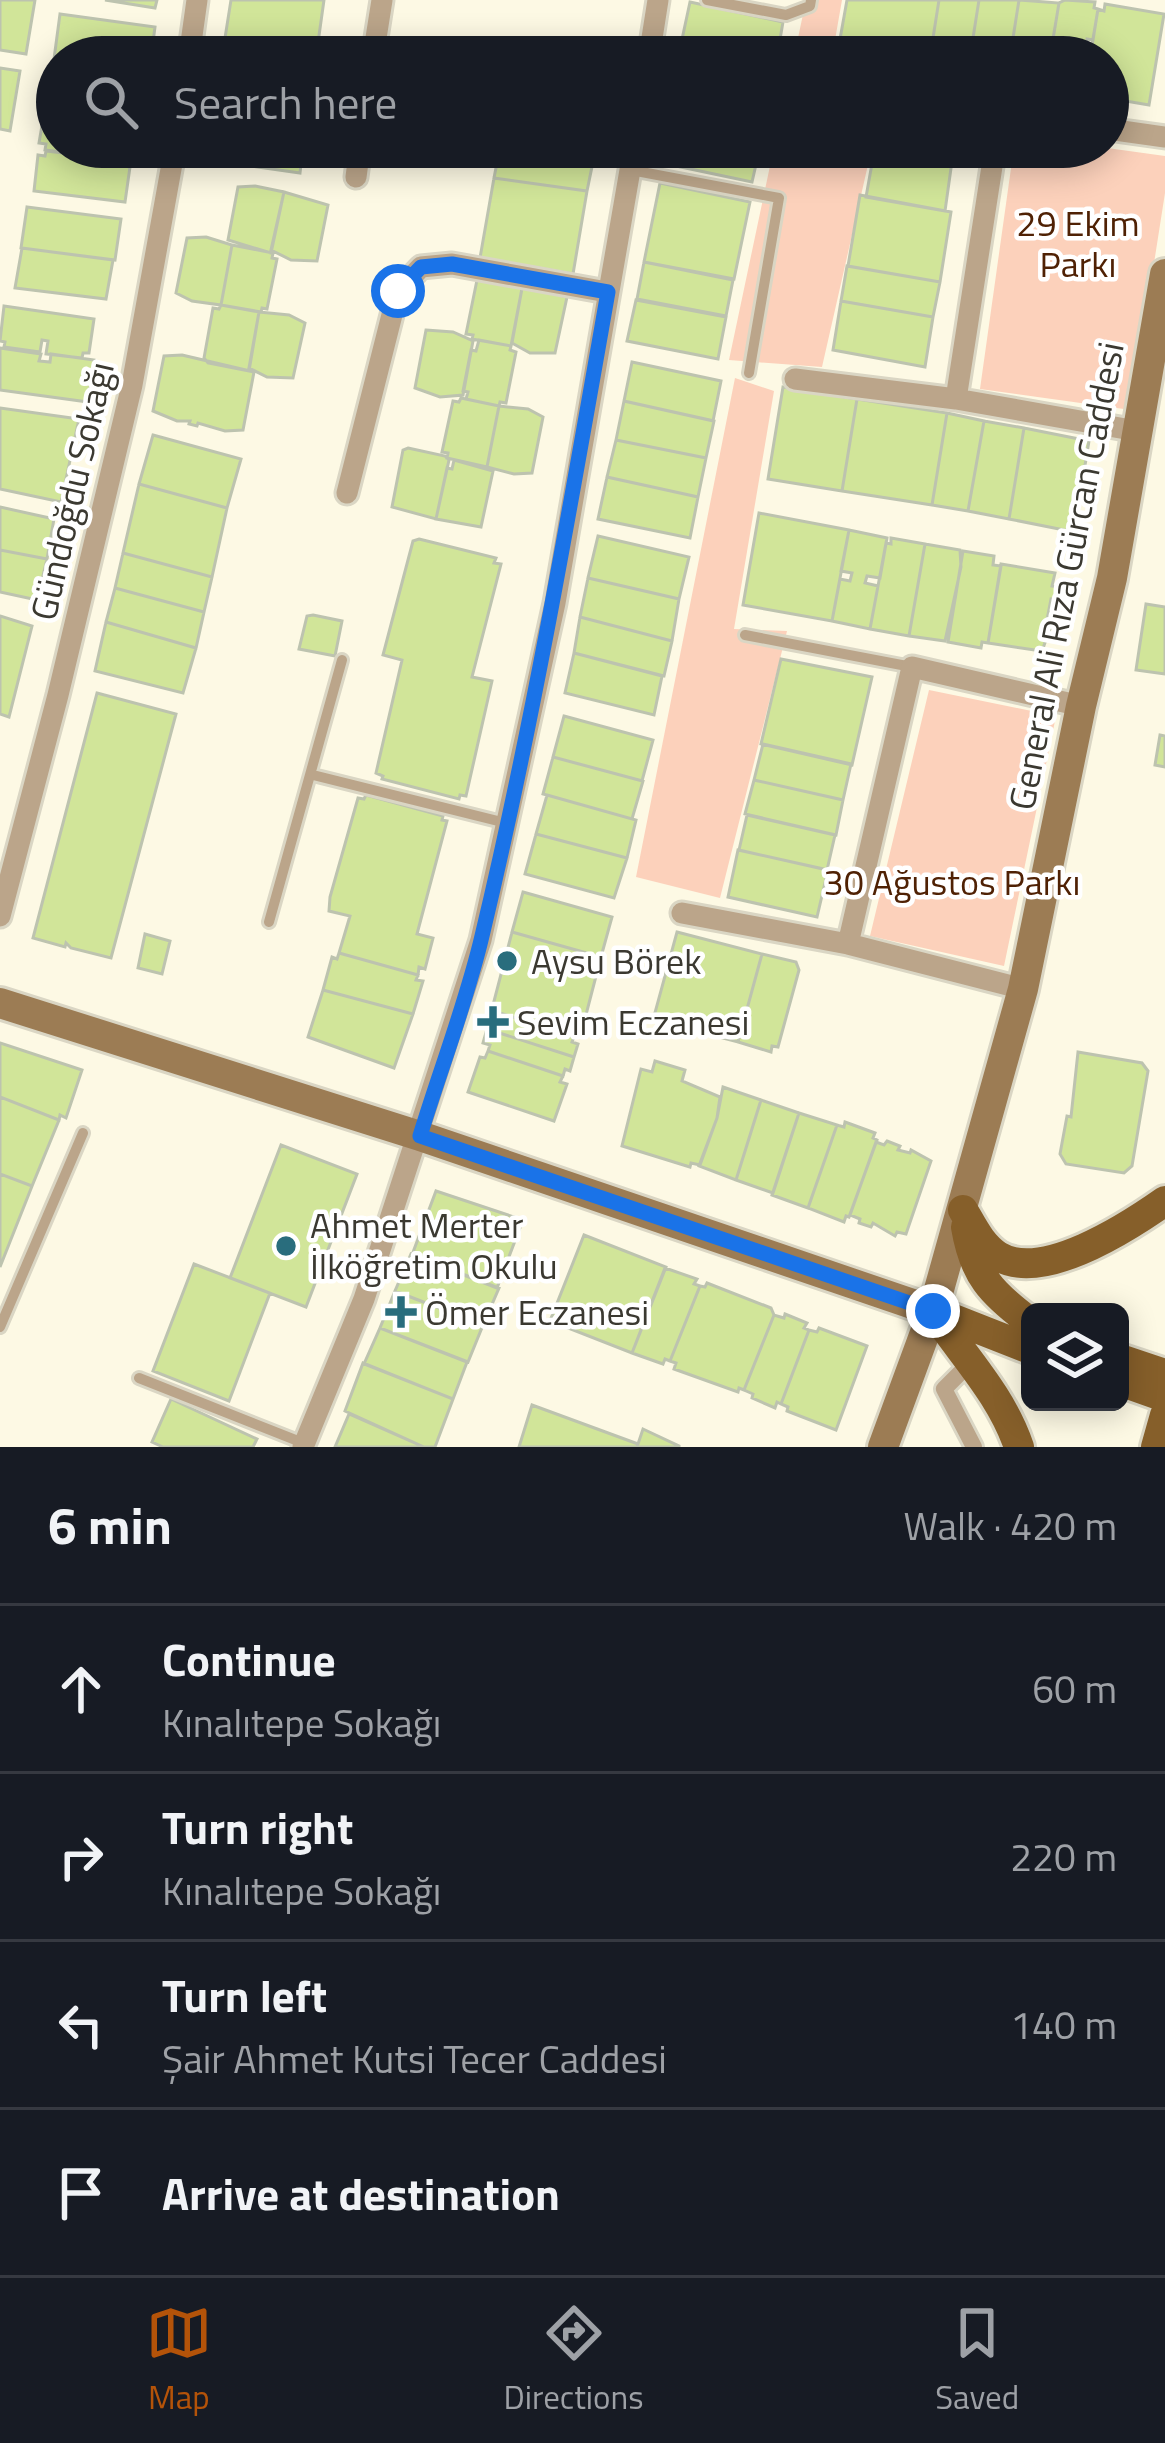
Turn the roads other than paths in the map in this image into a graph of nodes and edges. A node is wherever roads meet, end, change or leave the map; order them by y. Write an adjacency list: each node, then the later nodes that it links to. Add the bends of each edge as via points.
1 (197, 0): 6 (street)
2 (382, 0): 7 (street)
3 (658, 0): 8 (street)
4 (707, 0): 5 (lane, via 786,15)
5 (812, 0)
6 (192, 36)
7 (377, 36)
8 (652, 36)
9 (1129, 132): 10 (street)
10 (1165, 137)
11 (171, 168): 30 (street, Gündoğdu Sokağı, via 132,385)
12 (357, 168): 15 (street)
13 (992, 168): 20 (street)
14 (631, 170): 17 (street); 18 (lane, via 779,198)
15 (356, 177)
16 (1165, 274): 21 (main road, General Ali Rıza Gürcan Caddesi)
17 (608, 292): 22 (street, via 452,264 421,267 398,291); 28 (street)
18 (749, 373)
19 (795, 379): 20 (street)
20 (956, 399): 21 (street)
21 (1137, 431): 26 (main road, General Ali Rıza Gürcan Caddesi)
22 (347, 493)
23 (746, 635): 25 (lane)
24 (342, 660): 27 (lane)
25 (912, 667): 26 (street); 32 (street)
26 (1081, 706): 33 (main road, General Ali Rıza Gürcan Caddesi)
27 (313, 775): 28 (lane); 31 (lane)
28 (509, 824): 36 (street)
29 (682, 913): 32 (street)
30 (0, 916)
31 (269, 922)
32 (848, 944): 33 (street)
33 (1023, 989): 38 (main road, General Ali Rıza Gürcan Caddesi)
34 (0, 1003): 36 (main road)
35 (83, 1133): 41 (lane)
36 (420, 1136): 39 (main road); 50 (street)
37 (1165, 1201): 38 (main road, via 1072,1253 1019,1265 982,1242)
38 (963, 1210): 39 (main road, General Ali Rıza Gürcan Caddesi); 40 (main road, via 971,1257)
39 (933, 1311): 42 (main road); 43 (main road); 51 (main road, General Ali Rıza Gürcan Caddesi)
40 (1021, 1314)
41 (1, 1323)
42 (1021, 1345)
43 (971, 1362): 52 (street, via 944,1389); 53 (main road)
44 (1129, 1362): 45 (main road)
45 (1165, 1374)
46 (139, 1378): 50 (lane)
47 (1129, 1384): 48 (main road)
48 (1165, 1396)
49 (1165, 1415): 54 (main road)
50 (304, 1445)
51 (883, 1447)
52 (974, 1447)
53 (1018, 1447)
54 (1156, 1447)

